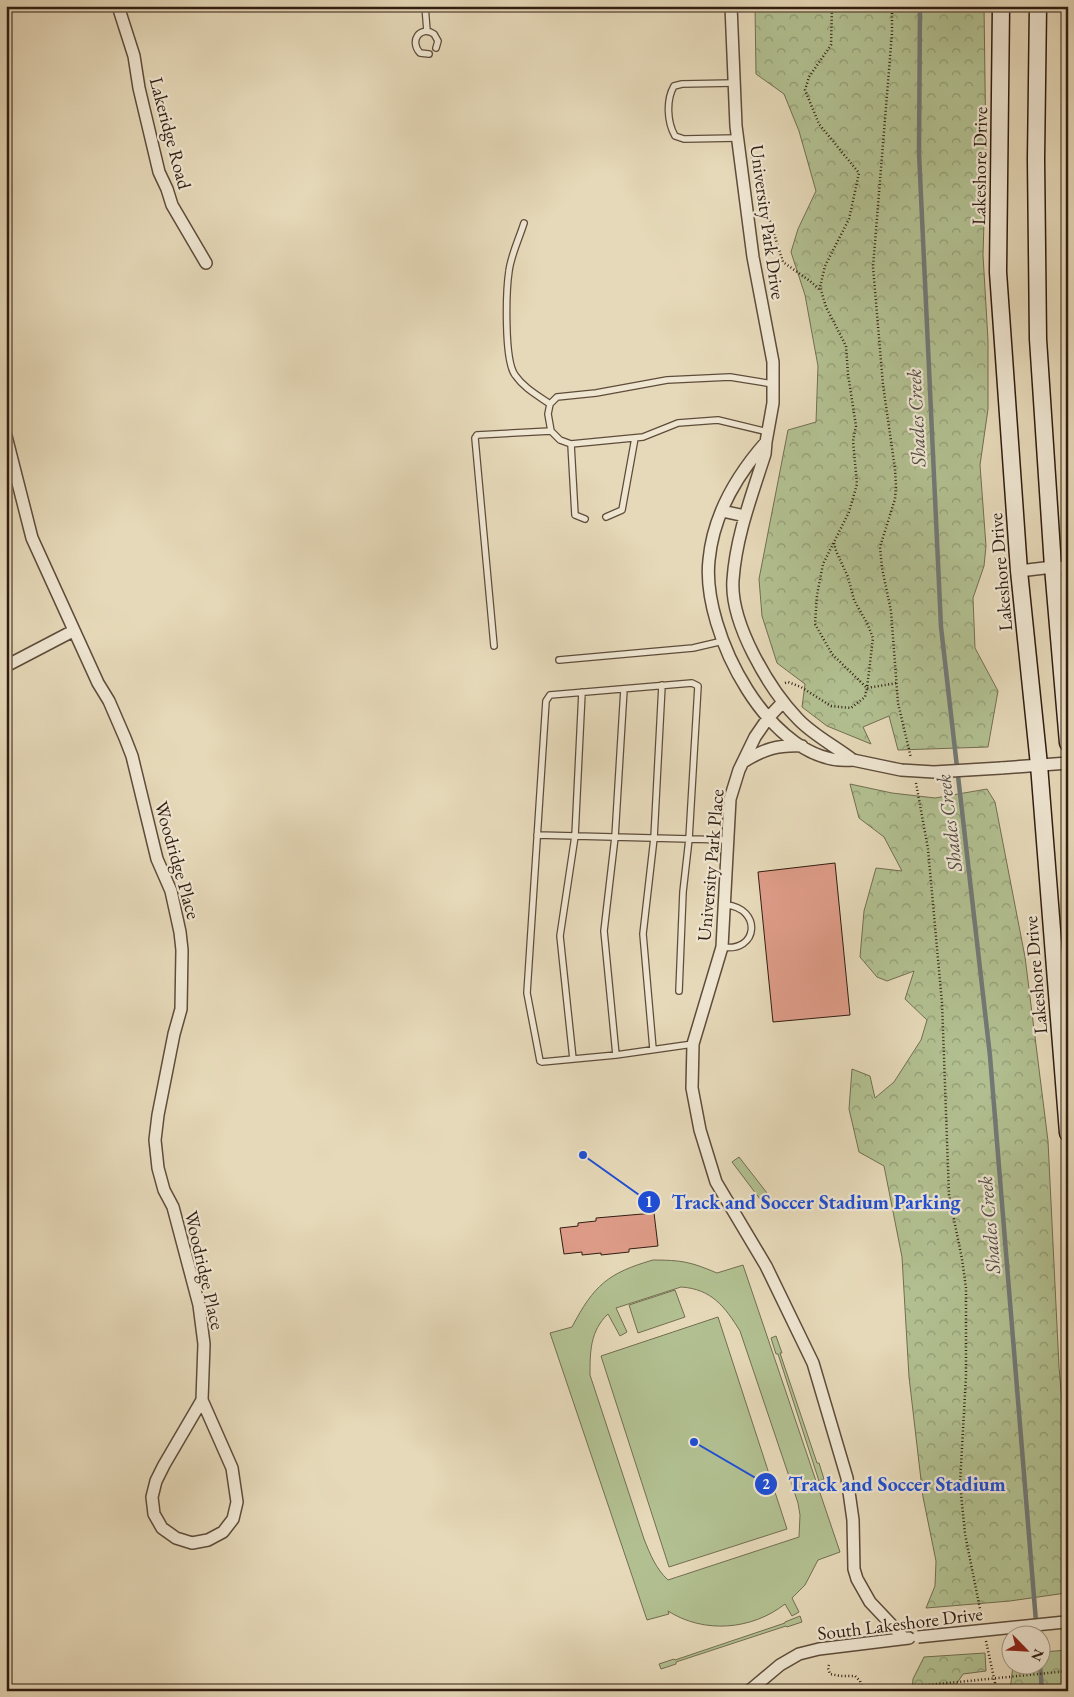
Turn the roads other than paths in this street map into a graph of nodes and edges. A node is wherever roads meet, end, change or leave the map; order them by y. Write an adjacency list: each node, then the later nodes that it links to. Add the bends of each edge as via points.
1 (118, 6): 12 (street, Lakeridge Road, via 134,56 159,172 172,205)
2 (425, 6): 6 (lane)
3 (731, 6): 9 (street, University Park Drive)
4 (1001, 6): 25 (main road, Lakeshore Drive, via 998,272)
5 (1038, 6): 24 (main road, via 1038,331)
6 (427, 31): 7 (lane, via 437,37); 8 (lane, via 419,33 415,43 420,52)
7 (436, 48)
8 (429, 54)
9 (734, 83): 10 (street, University Park Drive); 10 (lane, via 674,86 669,94 670,127 675,136 684,139)
10 (738, 138): 13 (street, University Park Drive, via 752,257 773,362)
11 (524, 224): 14 (lane, via 509,271 506,322 510,361 514,374 528,389)
12 (206, 263)
13 (773, 384): 14 (lane, via 730,377 667,380 557,397); 17 (street, University Park Drive, via 774,403)
14 (550, 404): 15 (lane)
15 (551, 431): 19 (lane, via 560,440); 29 (lane, via 477,435 475,438)
16 (6, 436): 26 (street, Woodridge Place, via 31,535)
17 (767, 437): 18 (lane, via 718,420 678,423); 20 (street, University Park Drive); 21 (street, University Park Drive, via 765,454)
18 (635, 438): 19 (lane); 22 (lane, via 622,510)
19 (571, 444): 23 (lane, via 575,514)
20 (722, 511): 21 (street); 28 (street, University Park Drive, via 708,562 712,608)
21 (745, 516): 27 (street, University Park Drive, via 733,582)
22 (606, 517)
23 (585, 518)
24 (1060, 568): 25 (street); 37 (main road)
25 (1019, 571): 42 (main road, Lakeshore Drive)
26 (73, 632): 31 (street); 57 (street, Woodridge Place, via 125,738 138,776 157,858 171,891 180,932 181,1009 155,1140 158,1168 173,1207 199,1305 204,1344)
27 (744, 632): 28 (street); 35 (street, University Park Drive)
28 (723, 641): 30 (lane, via 693,648); 36 (street, University Park Drive, via 734,667)
29 (494, 646)
30 (559, 660)
31 (6, 666)
32 (662, 685): 33 (lane); 46 (lane); 47 (lane, via 692,683 698,686)
33 (624, 689): 34 (lane); 45 (lane)
34 (582, 692): 43 (lane, via 550,695 546,701); 44 (lane)
35 (780, 698): 36 (street, University Park Place); 39 (street, University Park Drive, via 799,721)
36 (768, 718): 38 (street, University Park Drive); 40 (street, University Park Place)
37 (1068, 743)
38 (802, 746): 39 (street, University Park Drive, via 840,761); 40 (street, via 780,746)
39 (853, 760): 42 (street, University Park Drive, bridge, via 901,770 934,772)
40 (743, 762): 48 (street, University Park Place, via 730,799)
41 (1068, 764): 42 (street, University Park Drive)
42 (1039, 765): 56 (main road, Lakeshore Drive)
43 (537, 835): 44 (lane); 55 (lane, via 527,993 540,1061)
44 (575, 836): 45 (lane); 55 (lane, via 560,936)
45 (615, 837): 46 (lane); 54 (lane, via 604,931)
46 (654, 838): 47 (lane); 53 (lane, via 643,934)
47 (689, 839): 48 (lane); 51 (lane, via 683,892)
48 (728, 840): 49 (street, University Park Place)
49 (726, 905): 50 (street, University Park Place); 50 (lane, via 746,912 751,932 742,946)
50 (722, 947): 52 (street, University Park Place)
51 (679, 991)
52 (692, 1044): 53 (lane); 59 (street, University Park Place, via 692,1088 700,1130 716,1182 766,1266 813,1363 847,1478 856,1579 870,1602)
53 (653, 1049): 54 (lane)
54 (616, 1054): 55 (lane)
55 (573, 1059)
56 (1068, 1133)
57 (202, 1400): 57 (street, Woodridge Place, via 164,1465 152,1497 154,1514 162,1528 176,1538 192,1543 208,1540 223,1532 233,1519 237,1502 232,1468)
58 (1067, 1622): 59 (street, South Lakeshore Drive, bridge)
59 (904, 1638): 60 (street, South Lakeshore Drive, via 799,1654)
60 (749, 1691)

